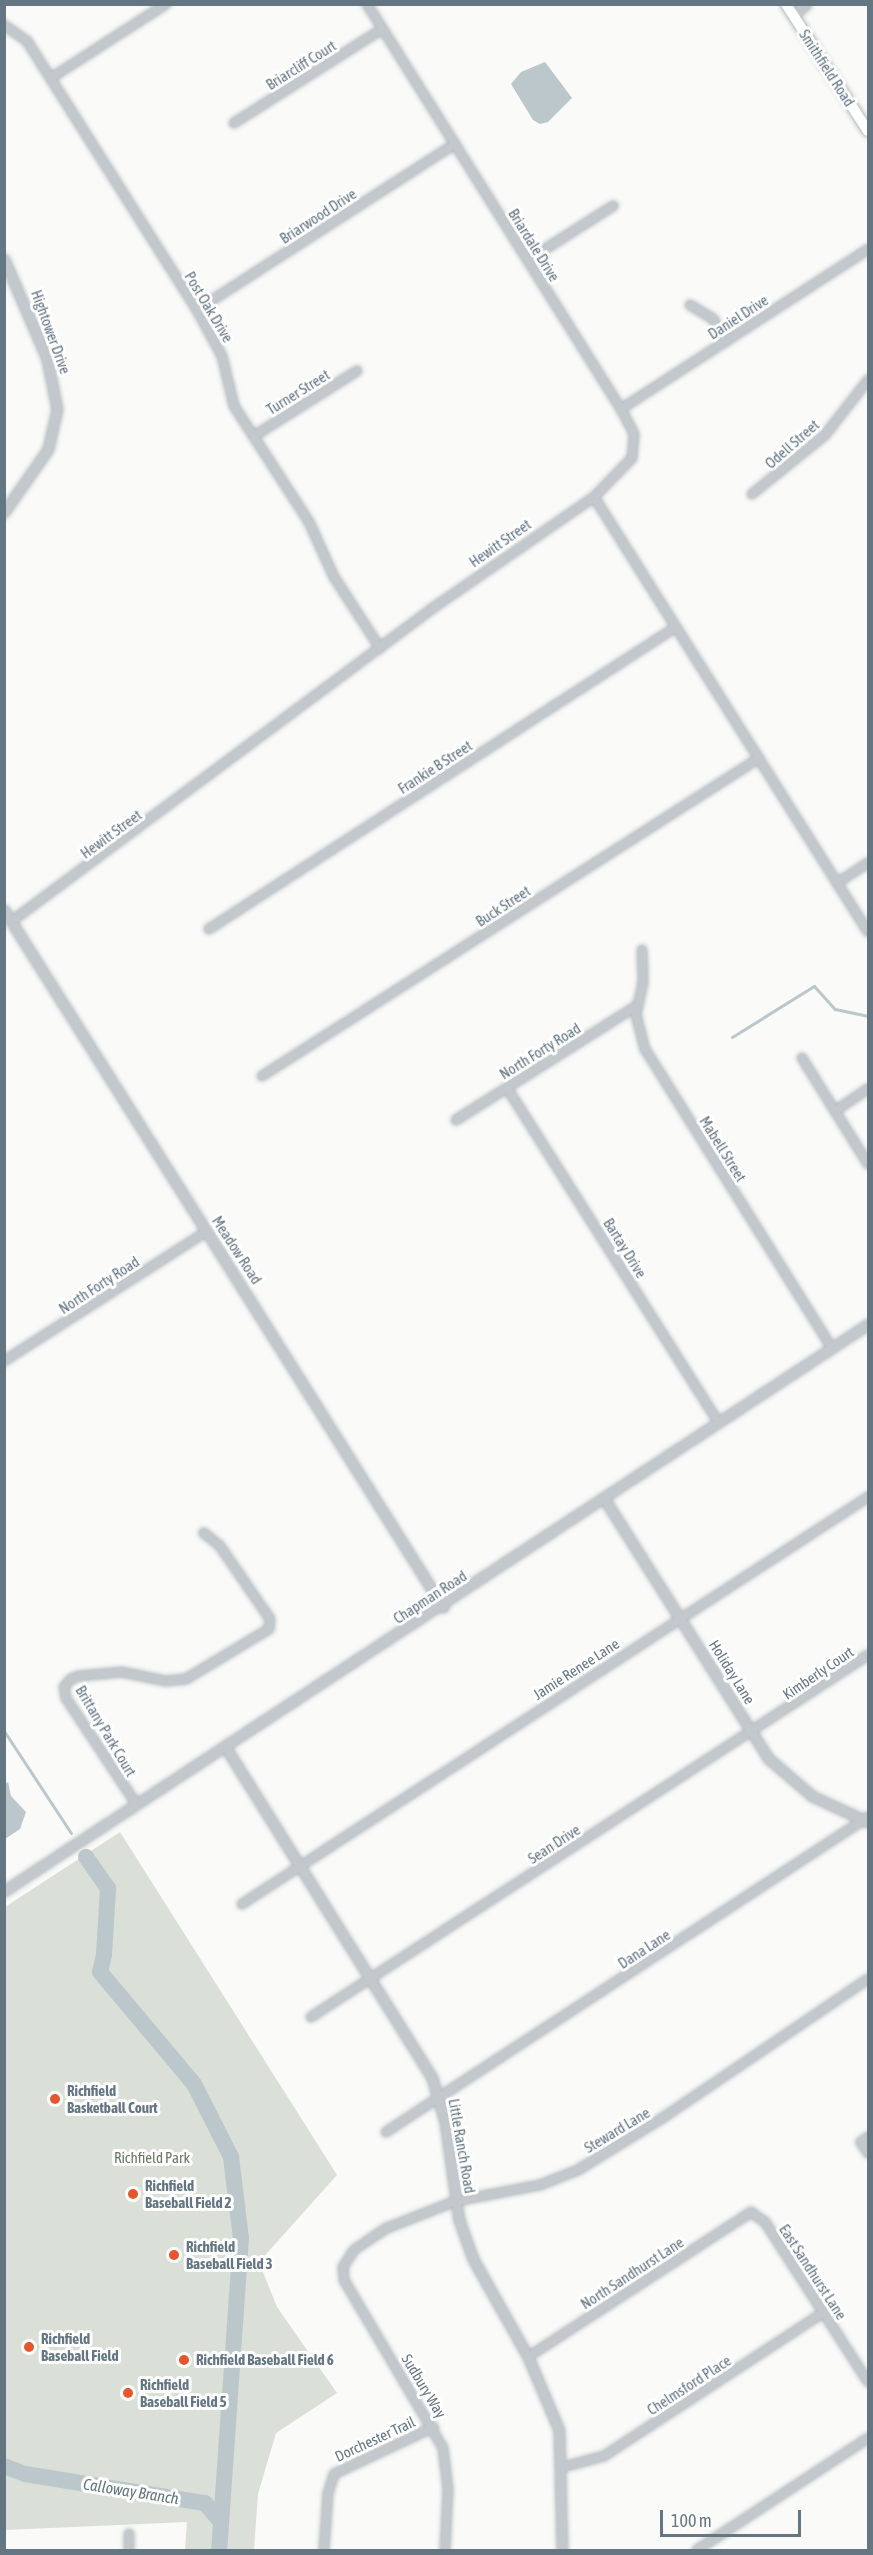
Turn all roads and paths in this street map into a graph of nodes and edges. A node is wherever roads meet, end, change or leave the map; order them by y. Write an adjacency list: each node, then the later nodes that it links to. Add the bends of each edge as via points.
1 (165, 4): 8 (street)
2 (367, 4): 7 (street, Briardale Drive)
3 (786, 4): 5 (main road, Smithfield Road)
4 (806, 4): 5 (street)
5 (793, 15): 10 (main road, Smithfield Road)
6 (4, 26): 8 (street, Post Oak Drive, via 27,41)
7 (382, 29): 9 (street, Briarcliff Court); 11 (street, Briardale Drive)
8 (51, 78): 17 (street, Post Oak Drive)
9 (234, 123)
10 (868, 131)
11 (455, 144): 15 (street, Briardale Drive); 17 (street, Briarwood Drive)
12 (613, 206): 15 (street)
13 (868, 249): 18 (street, Daniel Drive)
14 (4, 259): 25 (street, Hightower Drive, via 48,359 57,409 48,450)
15 (528, 260): 21 (street, Briardale Drive)
16 (690, 305): 18 (street, via 713,319)
17 (197, 310): 22 (street, Post Oak Drive, via 222,356 234,406)
18 (726, 341): 21 (street, Daniel Drive)
19 (357, 371): 22 (street, Turner Street)
20 (868, 381): 23 (street, Odell Street, via 825,435)
21 (621, 409): 24 (street, Briardale Drive, via 634,434 632,458)
22 (254, 436): 27 (street, Post Oak Drive, via 309,522 334,577)
23 (752, 494)
24 (594, 497): 26 (street); 27 (street, Hewitt Street)
25 (4, 512)
26 (676, 627): 28 (street); 33 (street, Frankie B Street)
27 (380, 648): 32 (street, Hewitt Street)
28 (759, 758): 30 (street); 38 (street, Buck Street)
29 (868, 863): 30 (street)
30 (837, 883): 34 (street)
31 (4, 910): 32 (street, Meadow Road)
32 (12, 921): 44 (street, Meadow Road)
33 (209, 929)
34 (868, 932)
35 (642, 950): 36 (street, Mabell Street, via 643,982)
36 (638, 1005): 39 (street, North Forty Road); 46 (street, Mabell Street, via 636,1014 645,1049)
37 (802, 1058): 41 (street)
38 (262, 1076)
39 (507, 1088): 42 (street, North Forty Road); 48 (street, Bartay Drive)
40 (868, 1089): 41 (street)
41 (835, 1111): 43 (street)
42 (456, 1119)
43 (868, 1164)
44 (207, 1231): 47 (street, North Forty Road); 52 (street, Meadow Road)
45 (868, 1324): 46 (street, Chapman Road)
46 (832, 1348): 48 (street, Chapman Road)
47 (4, 1361)
48 (719, 1423): 50 (street, Chapman Road)
49 (868, 1497): 53 (street, Jamie Renee Lane)
50 (605, 1500): 52 (street, Chapman Road); 53 (street, Holiday Lane)
51 (204, 1533): 57 (street, Brittany Park Court, via 220,1546 270,1619 269,1629 186,1679 166,1681 122,1672 79,1676 64,1688 66,1698)
52 (443, 1607): 56 (street, Chapman Road)
53 (681, 1617): 55 (street, Holiday Lane); 59 (street, Jamie Renee Lane)
54 (868, 1655): 55 (street, Kimberly Court)
55 (752, 1733): 58 (street, Holiday Lane, via 769,1759 794,1783); 62 (street, Sean Drive)
56 (226, 1748): 57 (street, Chapman Road); 59 (street, Little Ranch Road)
57 (137, 1805): 60 (street, Chapman Road)
58 (867, 1820): 65 (street, Dana Lane)
59 (300, 1865): 61 (street, Jamie Renee Lane); 62 (street, Little Ranch Road)
60 (4, 1892)
61 (242, 1904)
62 (371, 1978): 64 (street, Sean Drive); 65 (street, Little Ranch Road, via 424,2062)
63 (868, 1979): 69 (street, Steward Lane, via 664,2117 578,2170 540,2185)
64 (311, 2017)
65 (440, 2099): 66 (street, Dana Lane); 69 (street, Little Ranch Road)
66 (386, 2132)
67 (865, 2140): 68 (street)
68 (868, 2153)
69 (456, 2201): 71 (street, Steward Lane, via 387,2228); 73 (street, Little Ranch Road, via 479,2275)
70 (751, 2212): 72 (street, East Sandhurst Lane, via 765,2222); 73 (street, North Sandhurst Lane)
71 (354, 2250): 75 (street, Sudbury Way, via 343,2267 344,2280)
72 (824, 2313): 74 (street, East Sandhurst Lane); 77 (street, Chelmsford Place, via 604,2456)
73 (528, 2356): 77 (street, Little Ranch Road, via 559,2430)
74 (868, 2382)
75 (434, 2427): 80 (street, Dorchester Trail, via 334,2474 328,2493); 81 (street, Sudbury Way, via 446,2463)
76 (868, 2438): 83 (street)
77 (563, 2467): 82 (street, Little Ranch Road)
78 (129, 2534): 79 (street)
79 (129, 2550)
80 (324, 2550)
81 (446, 2550)
82 (562, 2550)
83 (697, 2550)

